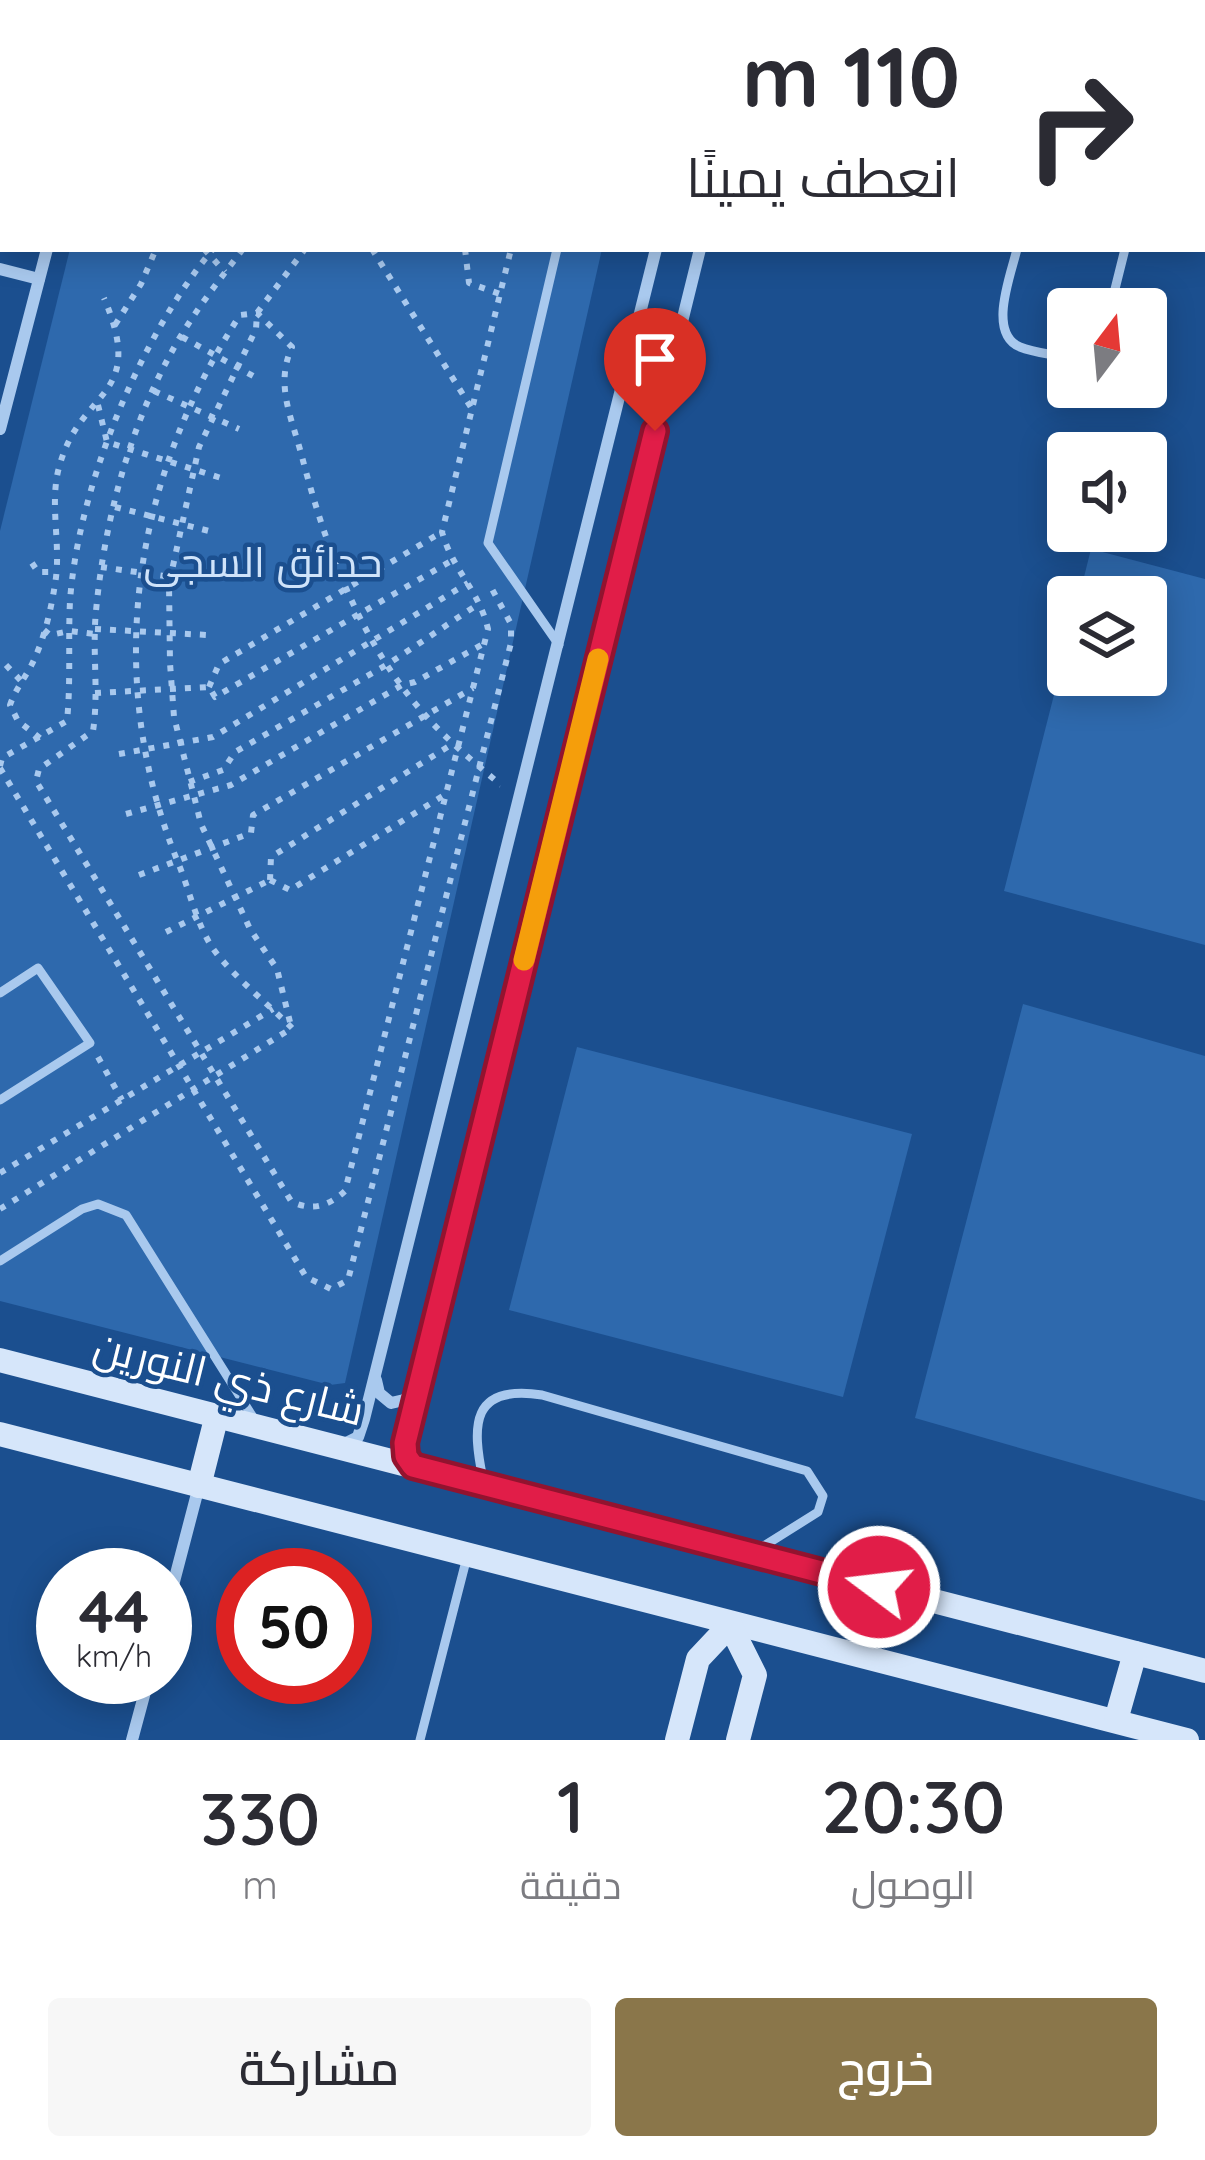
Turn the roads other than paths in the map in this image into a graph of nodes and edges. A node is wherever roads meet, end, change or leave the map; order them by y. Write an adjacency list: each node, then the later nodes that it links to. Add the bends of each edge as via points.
1 (45, 252): 8 (street)
2 (555, 252): 12 (lane, via 488,543)
3 (655, 252): 12 (street)
4 (699, 252): 18 (street)
5 (1016, 252): 10 (lane, via 1004,332 1016,346)
6 (1124, 252): 9 (lane)
7 (0, 269): 8 (street)
8 (39, 279): 11 (street)
9 (1115, 288)
10 (1047, 353)
11 (0, 429)
12 (559, 646): 17 (street)
13 (0, 993): 14 (lane, via 38,968 90,1043)
14 (0, 1100)
15 (0, 1261): 20 (lane, via 82,1209 98,1204 126,1215)
16 (0, 1360): 19 (main road, شارع ذي النورين)
17 (375, 1372): 18 (street, via 391,1403); 22 (street, via 358,1437)
18 (419, 1387): 23 (street, via 405,1443)
19 (217, 1415): 20 (main road, شارع ذي النورين); 25 (main road)
20 (259, 1426): 22 (main road, شارع ذي النورين)
21 (0, 1434): 25 (main road)
22 (337, 1446): 23 (main road, شارع ذي النورين)
23 (413, 1466): 24 (main road, شارع ذي النورين)
24 (484, 1484): 27 (main road, شارع ذي النورين); 27 (lane, via 478,1417 505,1397 542,1395 807,1471 823,1496 818,1512)
25 (199, 1486): 26 (street); 28 (main road)
26 (183, 1548)
27 (752, 1554): 30 (main road, شارع ذي النورين)
28 (467, 1557): 29 (main road); 35 (lane)
29 (730, 1625): 33 (main road); 36 (main road, via 698,1660); 37 (main road, via 755,1675)
30 (1135, 1653): 31 (main road, شارع ذي النورين); 33 (main road)
31 (1205, 1671)
32 (142, 1704): 34 (street)
33 (1116, 1720): 38 (main road)
34 (133, 1740)
35 (420, 1740)
36 (677, 1740)
37 (738, 1740)
38 (1187, 1740)

